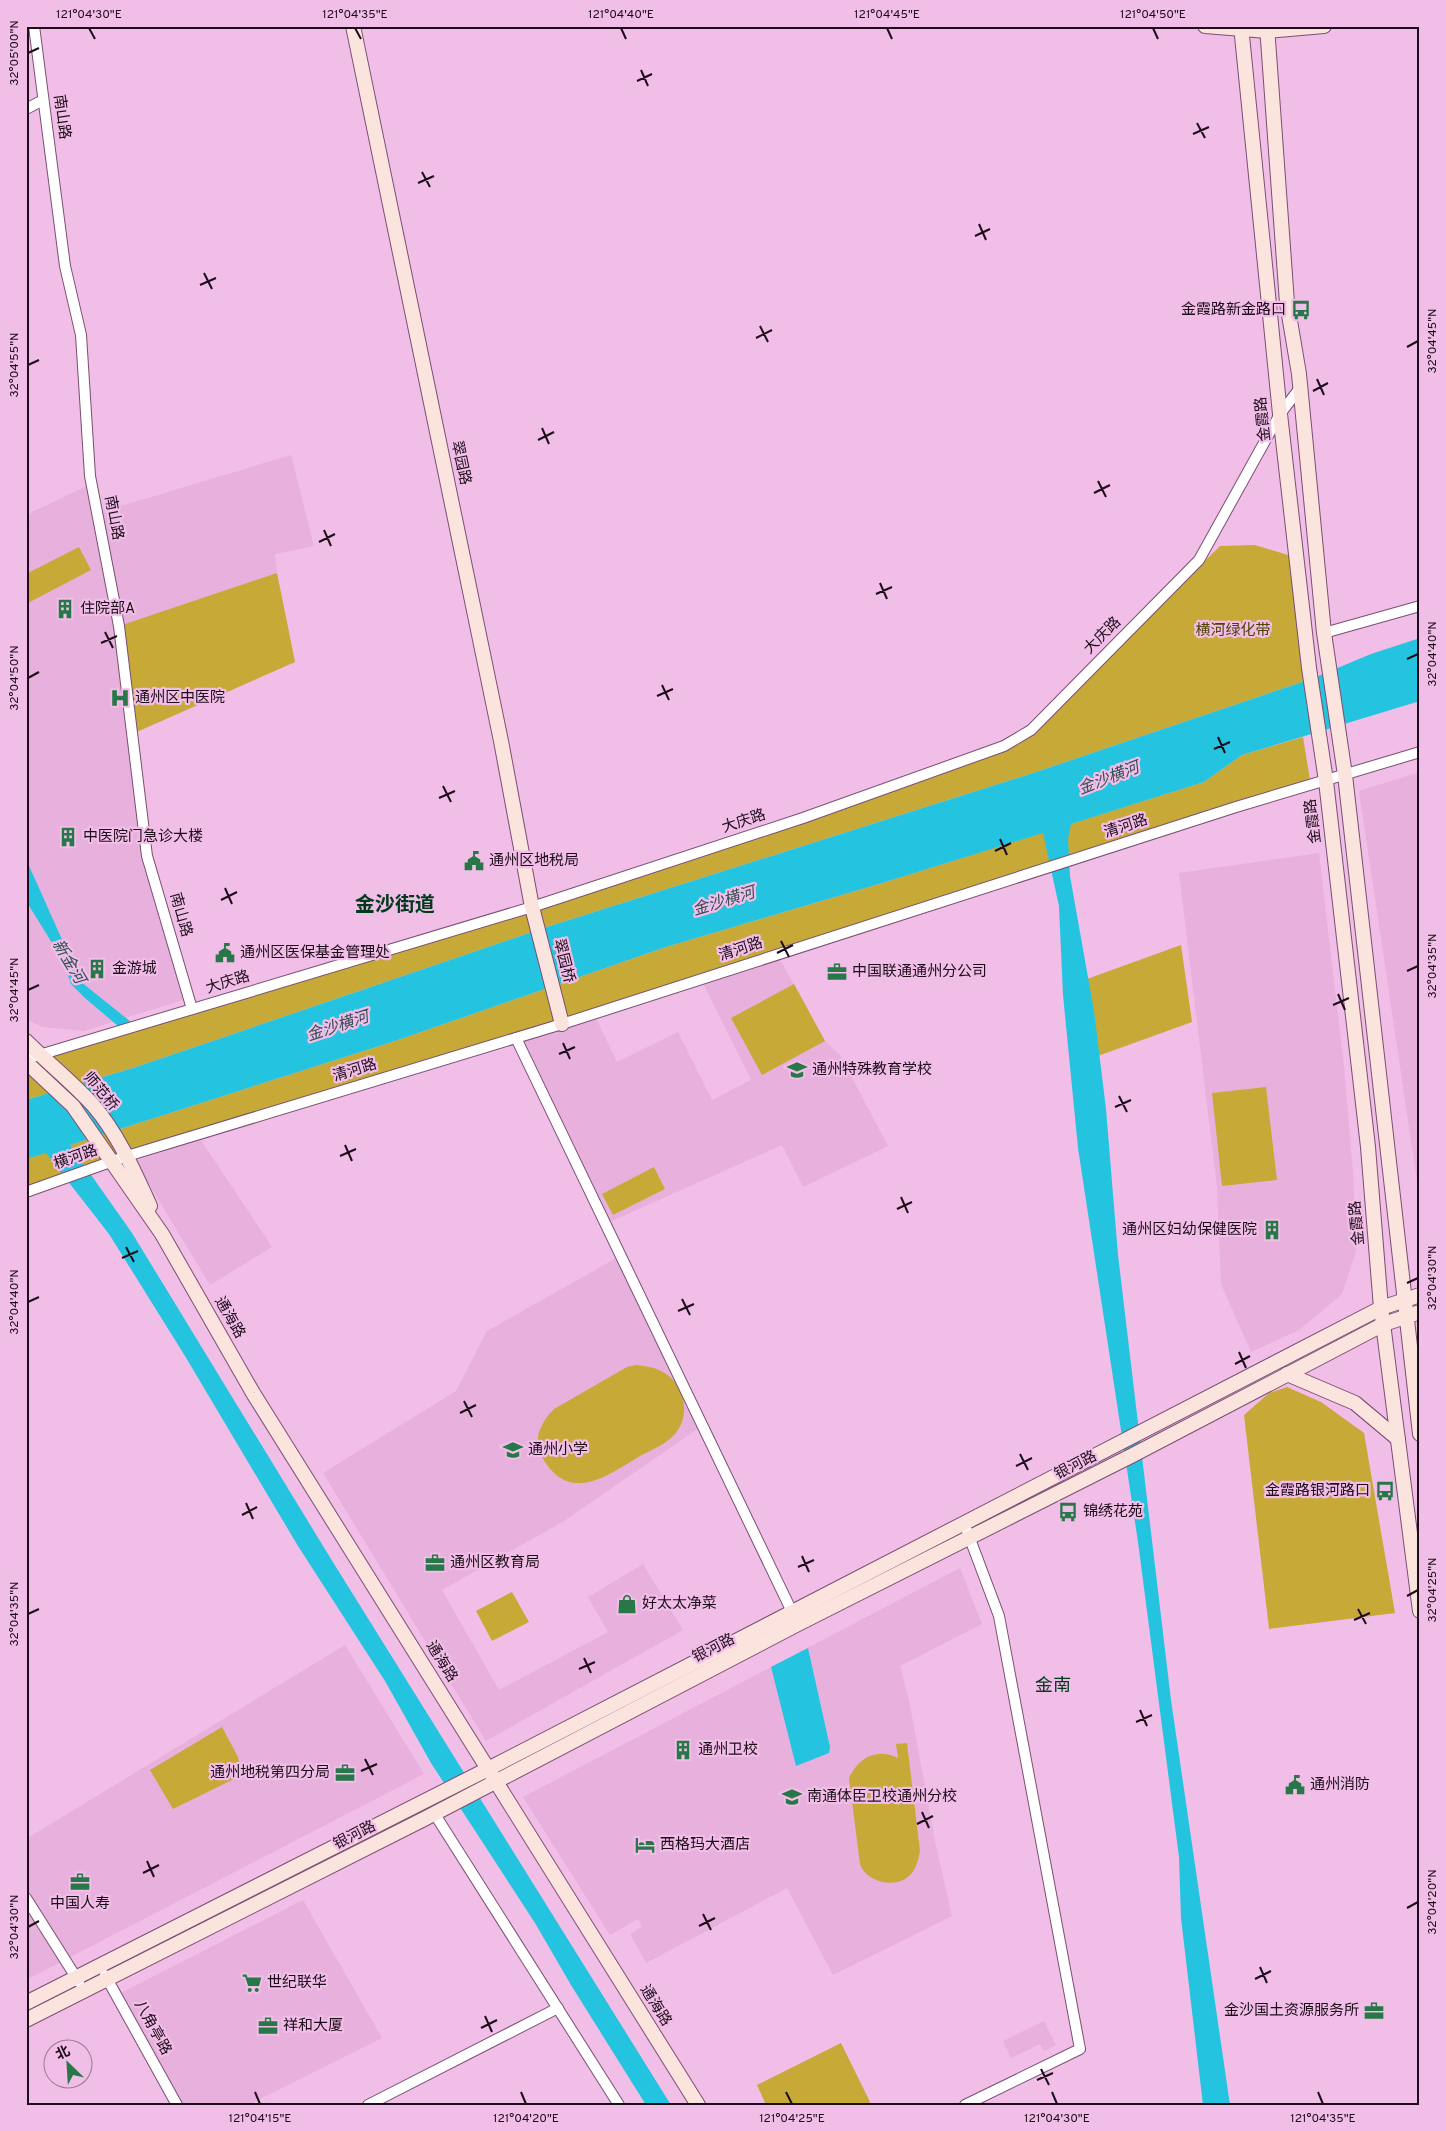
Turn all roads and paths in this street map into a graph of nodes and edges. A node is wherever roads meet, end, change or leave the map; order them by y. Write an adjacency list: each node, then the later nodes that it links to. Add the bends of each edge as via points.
1 (34, 26): 7 (street, 南山路)
2 (352, 26): 16 (main road, 翠园路, via 501,741)
3 (1204, 26): 5 (main road)
4 (1324, 26): 6 (main road)
5 (1241, 28): 6 (main road); 10 (main road, 金霞路)
6 (1266, 29): 9 (main road, via 1288,303)
7 (43, 100): 8 (street); 17 (street, 南山路, via 65,266 81,335 90,476 119,626 147,856)
8 (26, 109)
9 (1300, 388): 10 (street, 大庆路); 12 (main road)
10 (1280, 414): 15 (main road, 金霞路, via 1309,668); 16 (street, 大庆路, via 1199,560 1031,730 1004,746 803,818)
11 (1420, 606): 12 (street)
12 (1324, 633): 14 (main road)
13 (1420, 752): 14 (street, 清河路)
14 (1345, 775): 15 (street, 清河路); 28 (main road)
15 (1326, 781): 18 (street, 清河路, via 1236,807); 29 (main road, 金霞路, via 1368,1147)
16 (532, 907): 17 (street, 大庆路); 18 (main road, 翠园桥)
17 (192, 1009): 21 (street, 大庆路)
18 (562, 1024): 19 (street, 清河路)
19 (516, 1038): 23 (street, 清河路); 38 (street)
20 (26, 1041): 21 (main road, 师范桥)
21 (40, 1055): 22 (street, 大庆路); 23 (main road, 师范桥, via 66,1076 94,1107)
22 (26, 1060): 24 (main road, 师范桥, via 73,1106)
23 (128, 1156): 24 (street, 清河路); 26 (main road, 通海路)
24 (111, 1162): 25 (street, 横河路); 26 (main road, 通海路)
25 (26, 1192)
26 (162, 1234): 41 (main road, 通海路, via 254,1393)
27 (1420, 1295): 28 (main road, 银河路)
28 (1405, 1300): 29 (main road, 银河路); 31 (main road)
29 (1382, 1308): 32 (main road, 金霞路); 36 (main road, 银河路)
30 (1420, 1312): 31 (main road, 银河路)
31 (1406, 1316): 32 (main road, 银河路); 34 (main road)
32 (1384, 1324): 33 (main road, 银河路); 35 (main road, 金霞路)
33 (1288, 1374): 35 (main road, via 1355,1403); 37 (main road, 银河路)
34 (1420, 1434)
35 (1398, 1439): 39 (main road, 金霞路)
36 (964, 1523): 37 (street); 38 (main road, 银河路)
37 (970, 1538): 40 (main road, 银河路); 57 (street, via 999,1616 1080,2049)
38 (791, 1611): 40 (street); 41 (main road, 银河路)
39 (1420, 1611)
40 (798, 1624): 42 (main road, 银河路)
41 (488, 1769): 42 (main road, 通海路); 45 (main road, 银河路)
42 (495, 1781): 43 (main road, 银河路); 56 (main road, 通海路)
43 (430, 1816): 47 (main road, 银河路); 50 (street)
44 (26, 1898): 46 (street)
45 (101, 1965): 46 (main road, 银河路); 47 (street, 八角亭路)
46 (76, 1978): 48 (street); 49 (main road, 银河路)
47 (106, 1978): 48 (main road, 银河路); 53 (street, 八角亭路)
48 (84, 1991): 51 (main road, 银河路)
49 (26, 2003)
50 (558, 2008): 52 (street); 55 (street)
51 (26, 2020)
52 (389, 2100): 54 (street)
53 (177, 2105)
54 (368, 2105)
55 (619, 2105)
56 (698, 2105)
57 (965, 2105)

